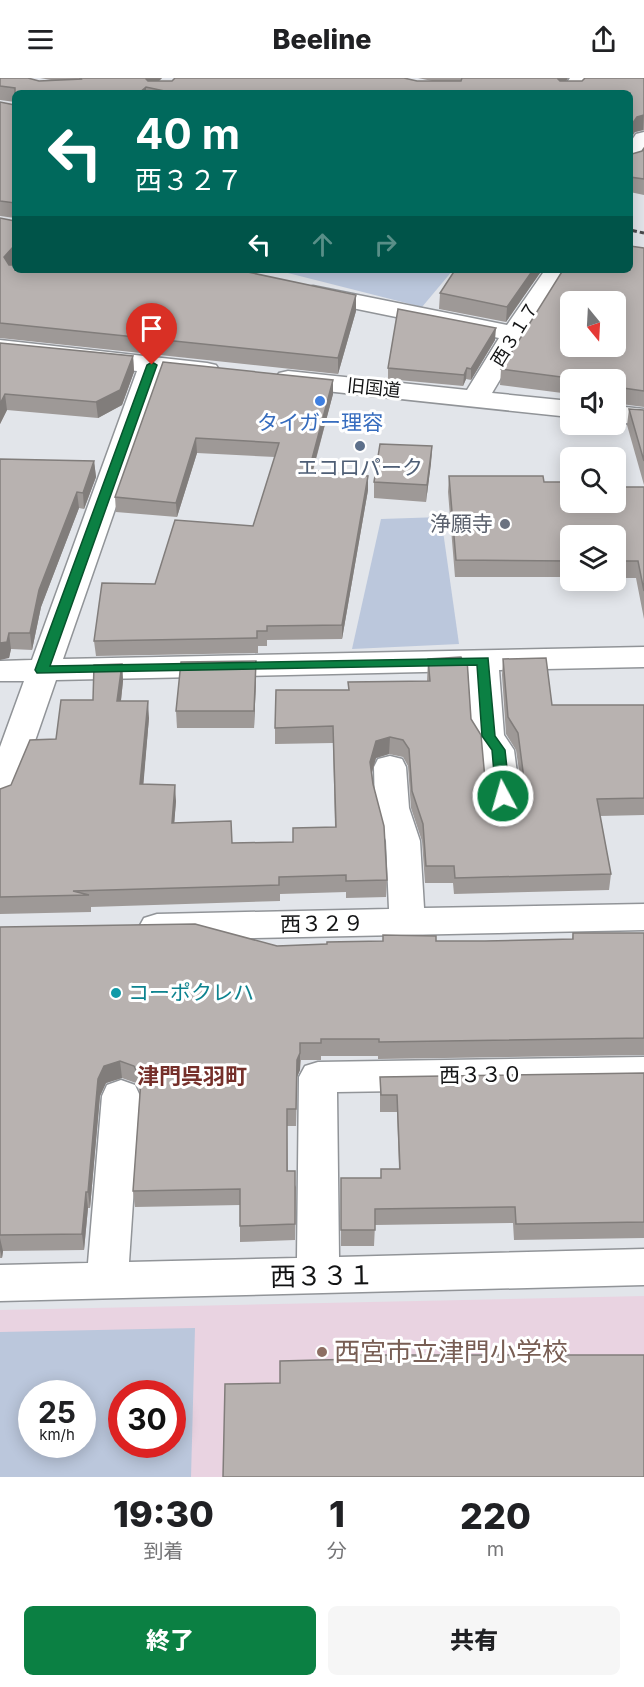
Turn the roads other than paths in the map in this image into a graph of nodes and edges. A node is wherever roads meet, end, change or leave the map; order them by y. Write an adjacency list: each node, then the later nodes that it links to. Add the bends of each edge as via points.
1 (555, 273): 3 (street, 西３１７)
2 (285, 287): 3 (street)
3 (514, 334): 8 (street, 西３１７)
4 (0, 348): 5 (street)
5 (152, 365): 6 (street); 14 (street)
6 (233, 374)
7 (267, 377): 8 (street, 旧国道)
8 (475, 399): 9 (street, 旧国道)
9 (560, 408)
10 (626, 415): 11 (street)
11 (644, 417)
12 (644, 657): 13 (street)
13 (483, 661): 14 (street); 18 (street, via 488,736 498,750)
14 (42, 670): 15 (street); 17 (street)
15 (0, 671)
16 (390, 768): 20 (street, via 392,808 403,841)
17 (0, 793)
18 (503, 796)
19 (644, 917): 20 (street, 西３２９)
20 (407, 923): 21 (street, 西３２９)
21 (120, 927)
22 (644, 1072): 25 (street, 西３３０, via 318,1077)
23 (122, 1096): 26 (street)
24 (644, 1267): 25 (street, 西３３１)
25 (318, 1276): 26 (street, 西３３１)
26 (107, 1281): 27 (street, 西３３１)
27 (0, 1283)

